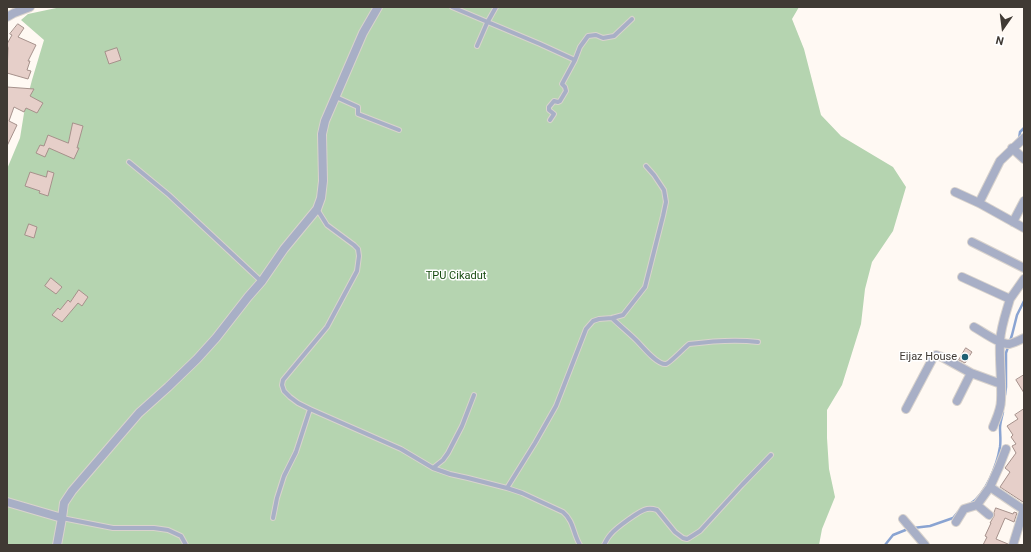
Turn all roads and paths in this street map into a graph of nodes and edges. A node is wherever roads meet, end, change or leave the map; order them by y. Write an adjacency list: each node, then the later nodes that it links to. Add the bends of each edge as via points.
1 (30, 7): 5 (street)
2 (378, 7): 10 (street, via 363,33)
3 (452, 7): 7 (lane)
4 (496, 7): 7 (lane)
5 (7, 17)
6 (632, 19): 9 (lane, via 614,36 588,36)
7 (488, 23): 8 (lane); 9 (lane)
8 (477, 46)
9 (575, 60): 11 (lane, via 562,84 566,90 560,101 554,101 549,107 554,114)
10 (336, 97): 12 (lane, via 358,107 358,114); 21 (street, via 322,134 323,181)
11 (550, 120)
12 (400, 130)
13 (1024, 138): 14 (street)
14 (1012, 148): 15 (street); 20 (street, via 1000,161)
15 (1024, 159)
16 (129, 162): 28 (lane, via 169,194)
17 (646, 166): 30 (lane, via 664,190 664,216 645,287 623,315)
18 (954, 192): 20 (street)
19 (1024, 201): 22 (street)
20 (979, 203): 22 (street)
21 (317, 209): 28 (street); 39 (lane, via 327,226 354,244 359,256 357,271 327,327 283,380 284,391)
22 (1013, 222): 23 (street)
23 (1024, 228)
24 (972, 242): 25 (street)
25 (1024, 268)
26 (962, 277): 29 (street)
27 (1024, 279): 29 (street)
28 (262, 281): 51 (street, via 197,359 139,413 72,491 64,503)
29 (1010, 299): 34 (street, via 1002,323)
30 (612, 318): 33 (lane, via 648,354 666,364 690,344 732,340); 46 (lane, via 592,321 586,329 556,406)
31 (974, 327): 34 (street)
32 (1024, 338): 34 (street, via 1009,344)
33 (758, 342)
34 (1000, 342): 36 (street)
35 (971, 373): 36 (street); 38 (street); 40 (street, via 942,357 934,356)
36 (1001, 384): 41 (street, via 999,413)
37 (474, 395): 44 (lane, via 448,453)
38 (957, 401)
39 (310, 409): 44 (lane, via 401,449); 52 (lane, via 296,452 284,476)
40 (906, 409)
41 (993, 427)
42 (1006, 449): 45 (street)
43 (771, 455): 58 (lane, via 700,531 689,538 683,538 675,532 653,508 633,517 612,533)
44 (433, 468): 46 (lane)
45 (990, 487): 48 (street); 49 (street)
46 (507, 488): 57 (lane, via 564,512 571,521)
47 (7, 502): 51 (street)
48 (977, 505): 50 (street); 54 (street, via 964,509)
49 (1024, 510): 60 (street)
50 (989, 515)
51 (62, 518): 55 (street); 56 (lane, via 113,528 168,530 181,536)
52 (273, 518)
53 (903, 519): 59 (street)
54 (956, 522)
55 (57, 545)
56 (186, 545)
57 (580, 545)
58 (604, 545)
59 (925, 545)
60 (1012, 545)

